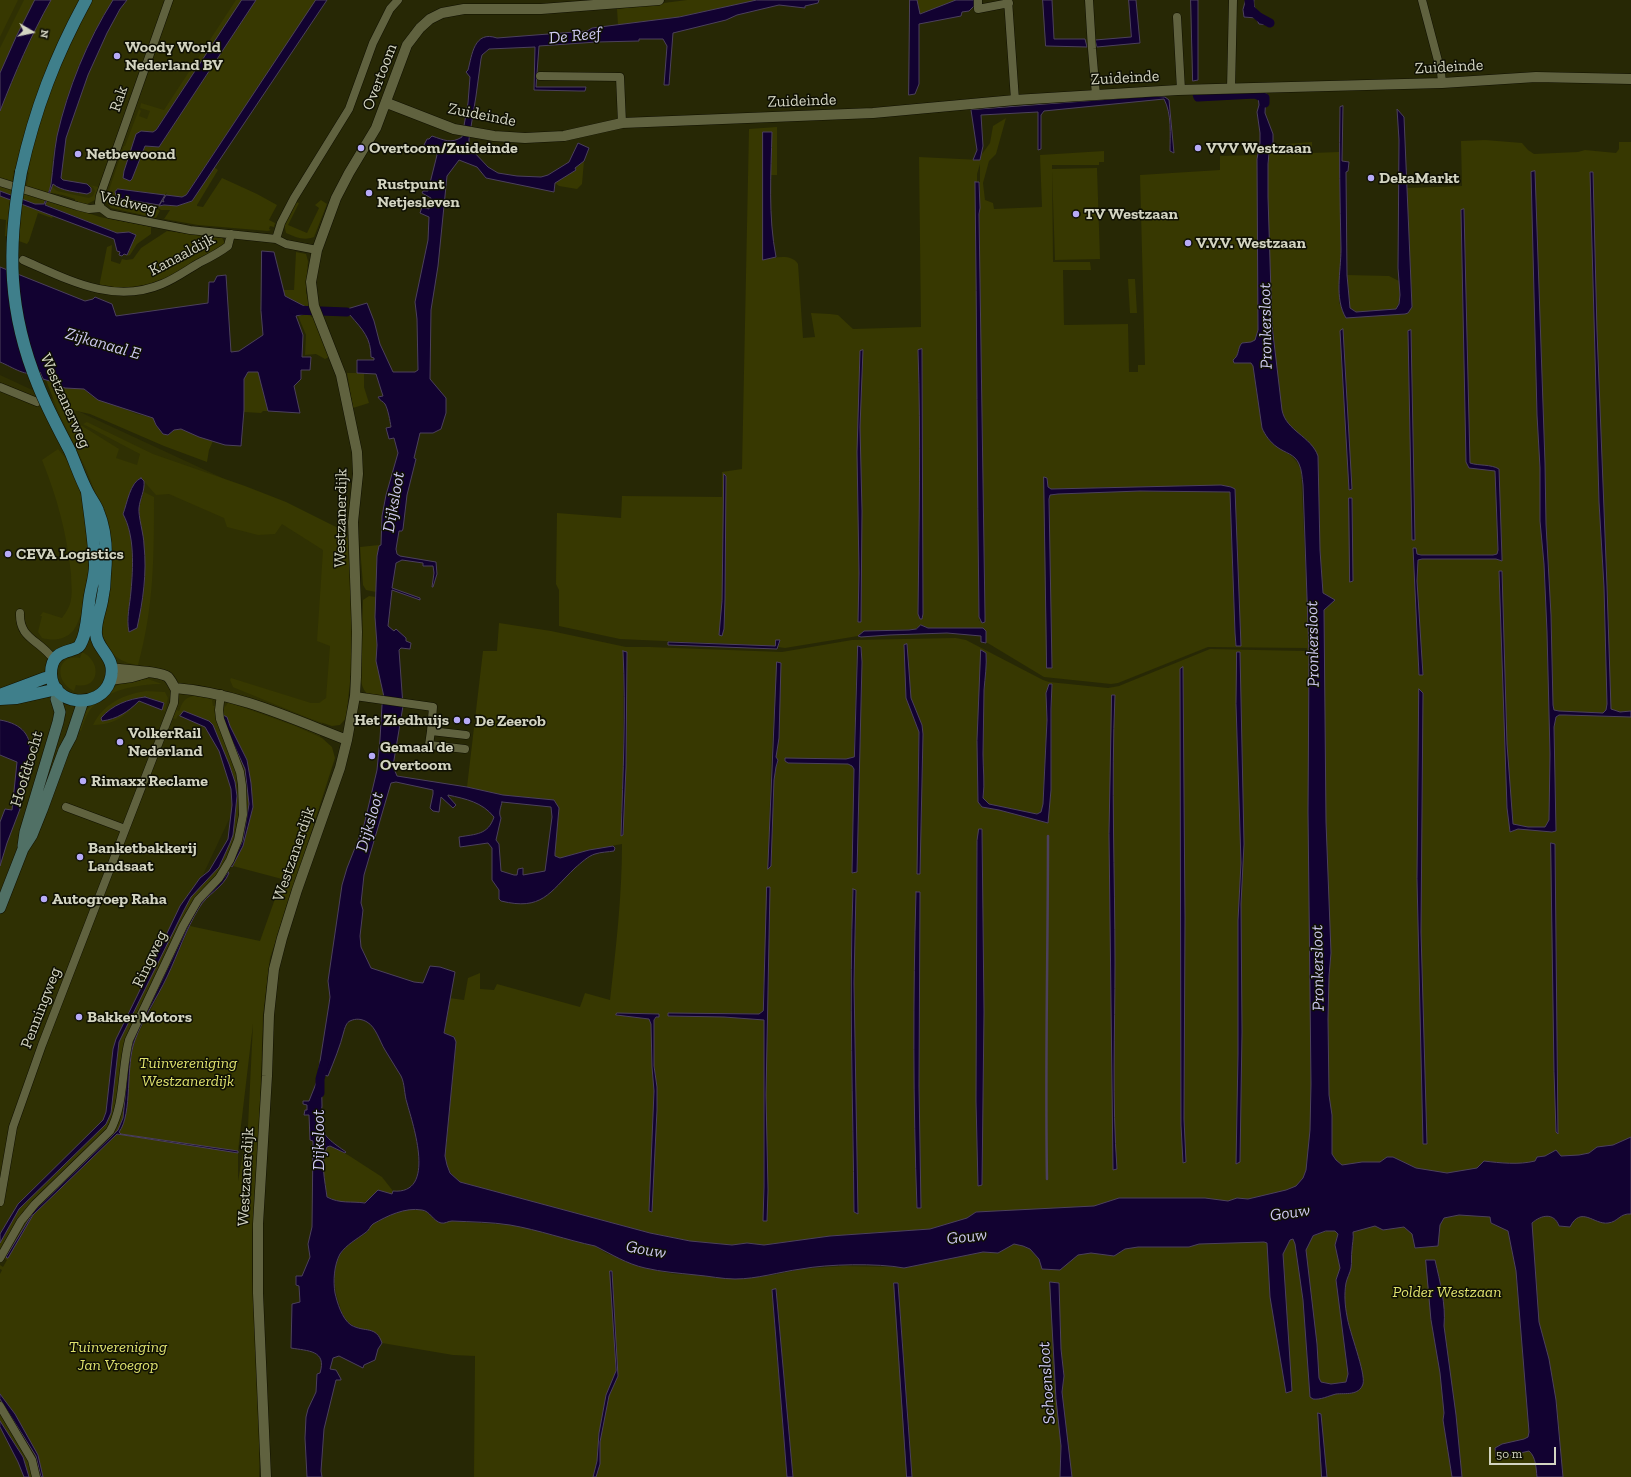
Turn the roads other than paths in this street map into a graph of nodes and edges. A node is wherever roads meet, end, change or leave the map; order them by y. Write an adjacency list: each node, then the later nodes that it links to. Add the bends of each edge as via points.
1 (86, 0): 28 (main road, Westzanerweg, bridge, via 52,69 33,124 14,210 12,239 13,282 25,348 38,386)
2 (169, 0): 21 (street, Rak, via 100,196)
3 (398, 0): 23 (street, via 390,9 373,43 349,109 294,198)
4 (660, 0): 18 (street, Overtoom, via 541,9 464,9 442,13 420,28 407,45)
5 (978, 0): 9 (street, via 978,9)
6 (1089, 0): 16 (street)
7 (1233, 0): 14 (street)
8 (1422, 0): 13 (street)
9 (1008, 1): 17 (street)
10 (1177, 17): 15 (street)
11 (540, 76): 19 (street, via 620,77)
12 (1631, 79): 13 (street, Zuideinde, via 1536,77)
13 (1442, 83): 14 (street, Zuideinde)
14 (1231, 89): 15 (street, Zuideinde)
15 (1181, 90): 16 (street, Zuideinde)
16 (1096, 95): 17 (street, Zuideinde)
17 (1015, 100): 19 (street, Zuideinde, via 873,113)
18 (386, 103): 19 (street, Zuideinde, via 454,129 494,136 564,136); 24 (street, Overtoom, via 376,128 336,198)
19 (622, 123)
20 (0, 182): 21 (street, Veldweg, via 89,209)
21 (101, 208): 22 (street, Veldweg, via 109,214 159,225)
22 (231, 234): 23 (street, Veldweg); 25 (street, Kanaaldijk, via 226,248 163,284 132,292 87,287)
23 (276, 239): 24 (street, Veldweg, via 286,244)
24 (317, 250): 40 (street, Westzanerdijk, via 311,282 315,310 341,375 357,452 358,474 353,522 357,632)
25 (23, 260)
26 (0, 387): 27 (street)
27 (37, 402)
28 (87, 492): 30 (main road, Westzanerweg, via 94,565 93,583); 32 (main road, Westzanerweg, via 98,511 106,552 103,600 96,630 97,640 109,658)
29 (20, 613): 31 (street, via 23,631)
30 (78, 643): 31 (main road, via 61,645); 32 (main road, via 98,652)
31 (52, 657): 34 (main road, via 45,665); 37 (main road)
32 (108, 667): 33 (street); 35 (main road); 42 (main road, via 99,686 92,692 78,696)
33 (148, 673): 35 (street, via 132,678); 36 (street, via 169,678)
34 (45, 678): 37 (main road); 39 (main road)
35 (110, 680): 42 (main road, via 96,697)
36 (175, 688): 38 (street); 48 (street, Penningweg, via 174,703)
37 (54, 693): 41 (main road); 42 (main road); 49 (main road, Hoofdtocht, via 60,712 25,832)
38 (221, 694): 45 (street); 52 (street, Ringweg, via 220,719 240,772 242,785 243,815 238,840 230,860 198,900 182,926 129,1040 119,1109 110,1131 35,1204 21,1221)
39 (0, 695)
40 (355, 696): 43 (street, via 433,707); 45 (street, Westzanerdijk)
41 (0, 699)
42 (79, 701): 49 (main road, Hoofdtocht, via 71,737 32,834)
43 (431, 731): 44 (street); 46 (street, via 429,746)
44 (466, 735)
45 (347, 740): 55 (street, Westzanerdijk, via 274,969 269,1016 258,1224 258,1293)
46 (465, 750)
47 (66, 807): 48 (street)
48 (125, 828): 51 (street, Penningweg, via 13,1127)
49 (23, 849): 50 (main road, Hoofdtocht)
50 (0, 908)
51 (0, 1202)
52 (0, 1258)
53 (0, 1406): 54 (street, via 32,1460)
54 (36, 1477)
55 (266, 1477)

